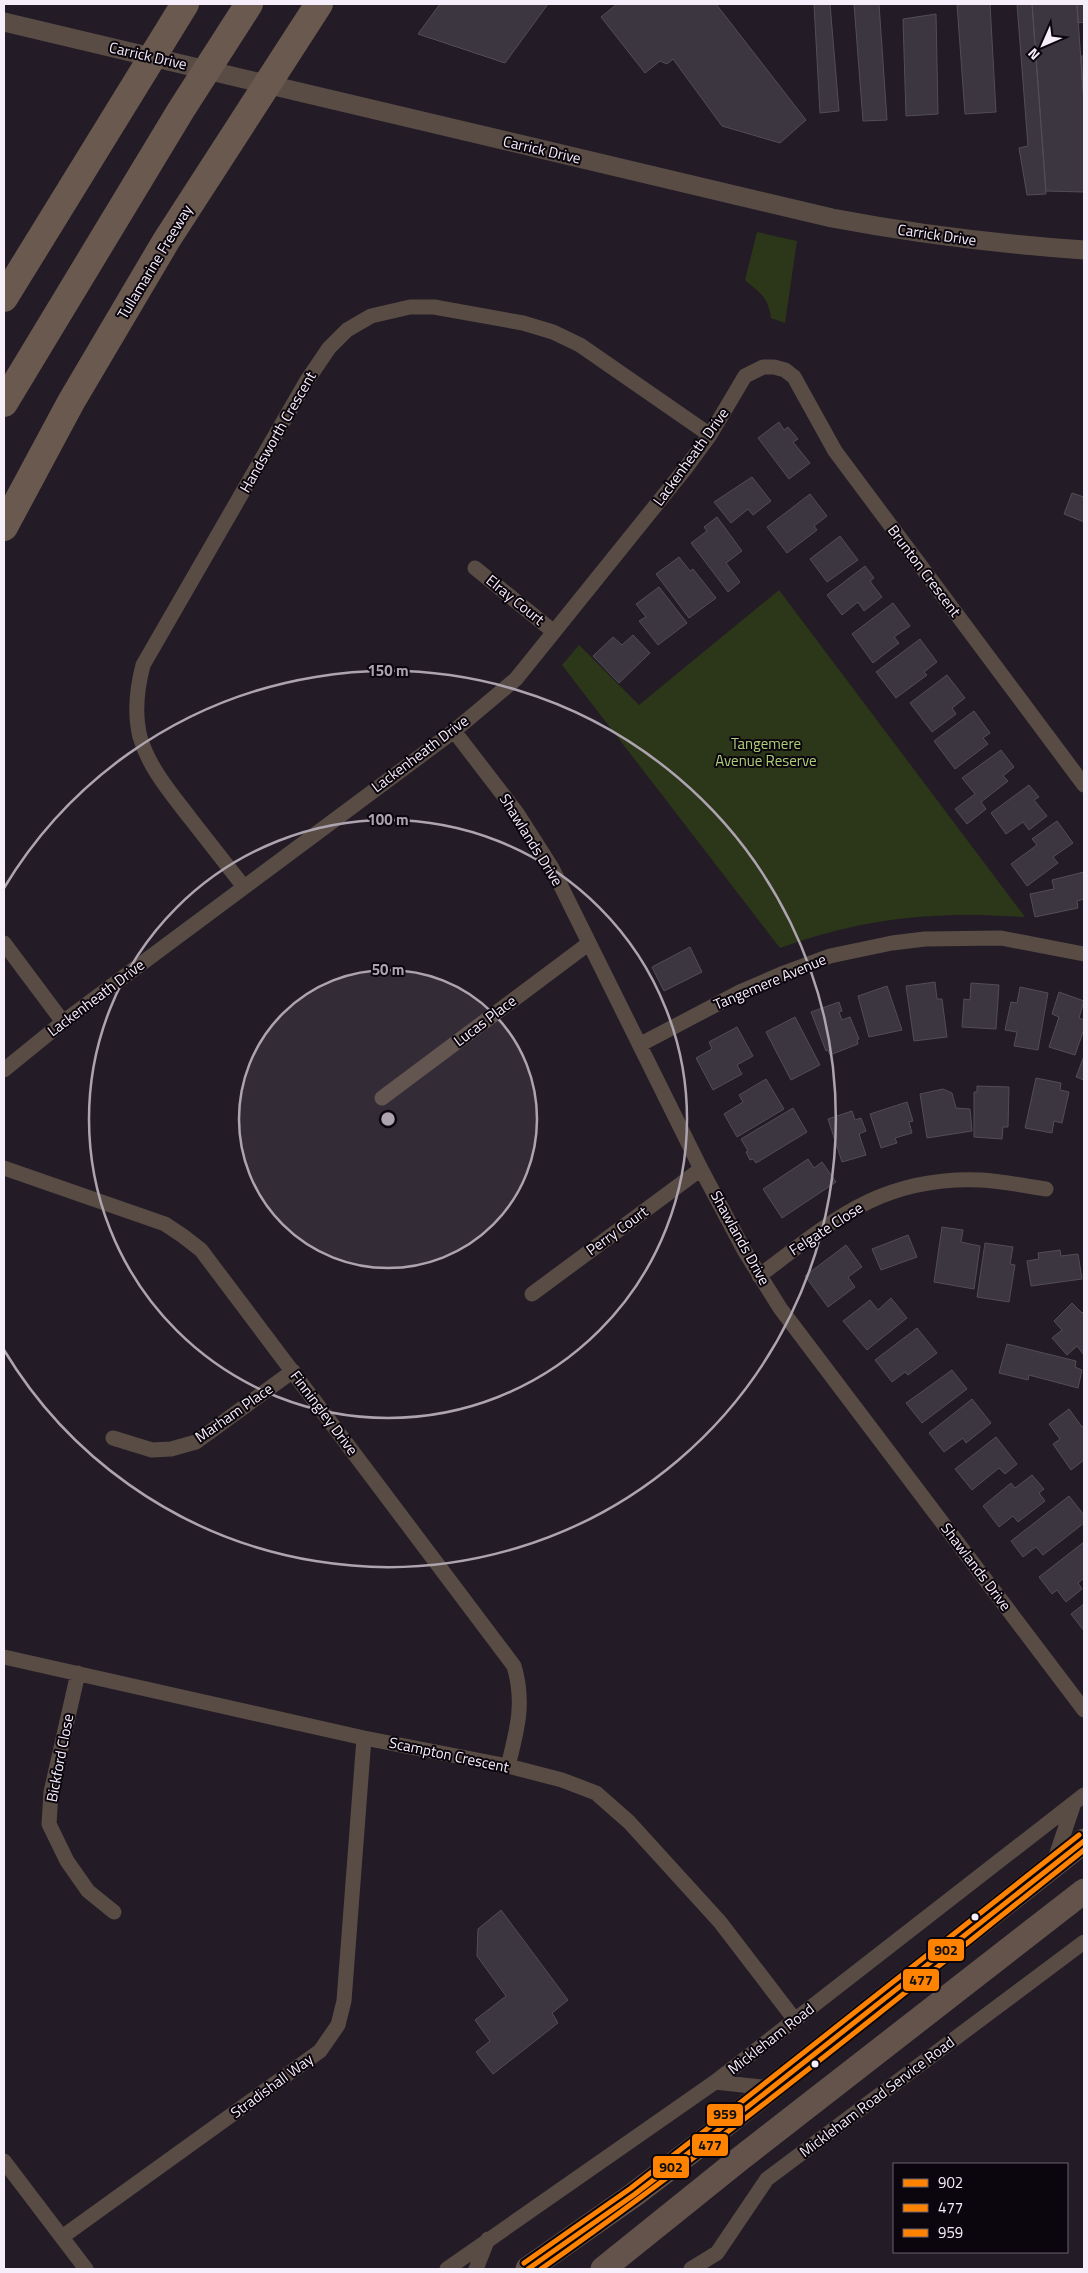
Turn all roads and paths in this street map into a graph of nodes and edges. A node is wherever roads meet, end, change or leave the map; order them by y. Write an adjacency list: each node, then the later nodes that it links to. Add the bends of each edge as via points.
1 (185, 4): 6 (highway)
2 (249, 4): 8 (highway, via 171,126)
3 (319, 4): 10 (highway, Tullamarine Freeway, via 166,241 71,402)
4 (4, 22): 5 (street, Carrick Drive, via 832,218 989,243)
5 (1084, 250)
6 (4, 298)
7 (763, 367): 9 (street, Lackenheath Drive, via 745,376); 14 (street, Brunton Crescent, via 785,370 794,377 836,451)
8 (4, 403)
9 (710, 435): 12 (street, Lackenheath Drive); 15 (street, Handsworth Crescent, via 580,345 523,323 434,307 410,307 371,316 347,330 306,382 143,665 138,683 140,736 148,758)
10 (4, 528)
11 (475, 568): 12 (street, Elray Court)
12 (554, 632): 13 (street, Lackenheath Drive, via 516,679)
13 (454, 730): 15 (street, Lackenheath Drive); 17 (street, Shawlands Drive, via 517,813 552,868)
14 (1084, 785)
15 (244, 887): 19 (street, Lackenheath Drive)
16 (4, 943): 19 (street)
17 (588, 944): 20 (street, Shawlands Drive); 22 (street, Lucas Place)
18 (1084, 954): 20 (street, Tangemere Avenue, via 1001,938 892,943 830,956 784,973 740,992)
19 (63, 1022): 21 (street, Lackenheath Drive)
20 (641, 1044): 24 (street, Shawlands Drive)
21 (4, 1070)
22 (382, 1098)
23 (4, 1168): 28 (street, Finningley Drive, via 165,1224 183,1236 201,1250)
24 (701, 1169): 26 (street, Shawlands Drive); 27 (street, Perry Court)
25 (1046, 1189): 26 (street, Felgate Close, via 982,1180 922,1184 886,1193 852,1208)
26 (759, 1276): 32 (street, Shawlands Drive)
27 (532, 1294)
28 (293, 1371): 29 (street, Marham Place, via 196,1442 152,1450); 34 (street, Finningley Drive, via 514,1666 521,1700)
29 (113, 1438)
30 (4, 1657): 31 (street, Scampton Crescent)
31 (78, 1673): 33 (street, Scampton Crescent); 39 (street, Bickford Close, via 51,1792 49,1824 67,1861 88,1891)
32 (1084, 1710)
33 (364, 1738): 34 (street, Scampton Crescent); 47 (street, Stradishall Way, via 344,2001 338,2025 320,2051)
34 (508, 1766): 43 (street, Scampton Crescent, via 596,1792 629,1822 720,1922)
35 (1079, 1799): 37 (street); 43 (street, Mickleham Road)
36 (1084, 1841): 37 (main road)
37 (1052, 1865): 40 (main road)
38 (1084, 1891): 42 (main road)
39 (114, 1912)
40 (989, 1915): 42 (main road); 45 (main road)
41 (1084, 1942): 54 (street, Mickleham Road Service Road, via 767,2179 717,2253)
42 (1011, 1948): 53 (main road, via 740,2158)
43 (795, 2020): 44 (street, Mickleham Road)
44 (716, 2082): 45 (street); 48 (street, Mickleham Road)
45 (770, 2088): 52 (main road, via 635,2194)
46 (4, 2161): 47 (street)
47 (62, 2237): 49 (street)
48 (488, 2239): 50 (street, Mickleham Road); 51 (street)
49 (86, 2269)
50 (447, 2269)
51 (476, 2269)
52 (528, 2269)
53 (603, 2269)
54 (691, 2269)

